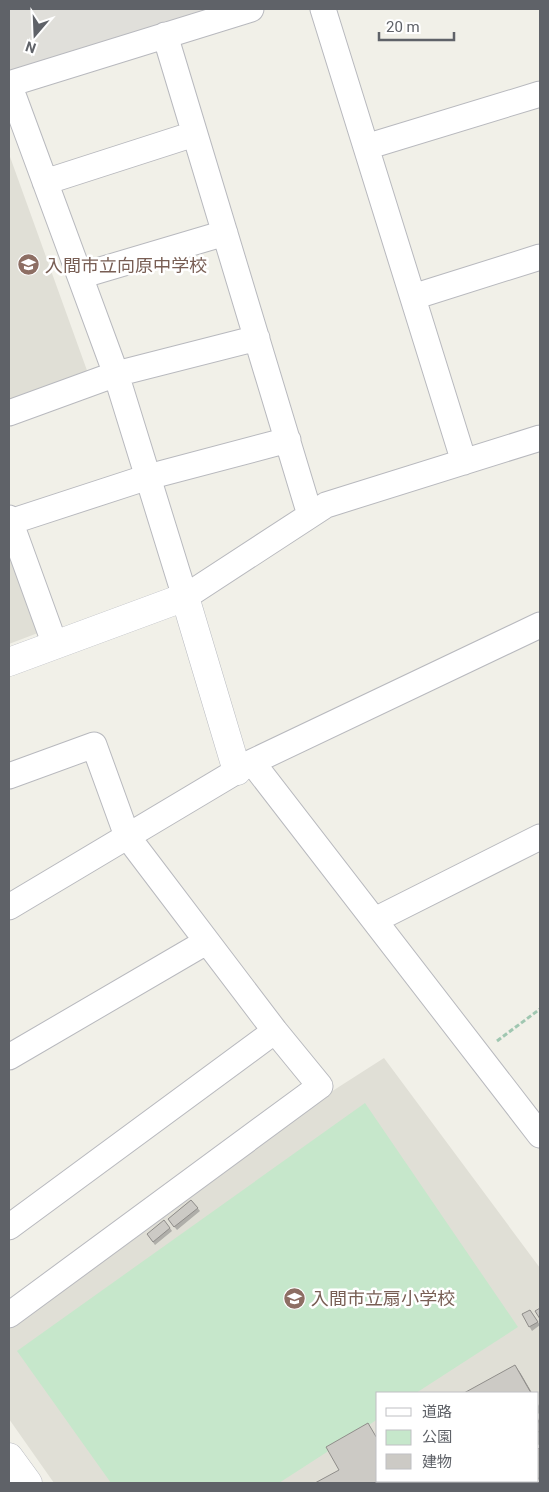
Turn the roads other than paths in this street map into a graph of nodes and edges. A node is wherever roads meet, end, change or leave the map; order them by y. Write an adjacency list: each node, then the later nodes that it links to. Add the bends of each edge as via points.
1 (251, 9): 3 (street)
2 (323, 9): 7 (street)
3 (165, 36): 4 (street); 6 (street)
4 (9, 84): 8 (street)
5 (540, 94): 7 (street)
6 (194, 134): 8 (street); 9 (street)
7 (366, 147): 12 (street)
8 (45, 182): 11 (street)
9 (225, 233): 11 (street); 13 (street)
10 (540, 257): 12 (street)
11 (80, 276): 14 (street)
12 (413, 297): 18 (street)
13 (257, 338): 14 (street); 17 (street)
14 (116, 374): 15 (street); 19 (street)
15 (9, 413)
16 (540, 438): 18 (street)
17 (288, 440): 19 (street); 20 (street)
18 (464, 462): 20 (street, via 326,505)
19 (148, 477): 21 (street); 22 (street)
20 (310, 515): 22 (street)
21 (10, 520): 24 (street)
22 (185, 598): 24 (street); 26 (street)
23 (540, 625): 26 (street)
24 (55, 645): 25 (street)
25 (9, 662)
26 (245, 766): 28 (street); 31 (street)
27 (9, 776): 28 (street, via 94,745)
28 (127, 836): 30 (street); 32 (street)
29 (540, 837): 31 (street)
30 (9, 907)
31 (375, 920): 35 (street)
32 (206, 942): 33 (street); 34 (street)
33 (275, 1031): 36 (street); 37 (street, via 320,1086)
34 (9, 1056)
35 (540, 1135)
36 (9, 1227)
37 (11, 1308)
38 (9, 1457): 39 (street)
39 (28, 1483)

